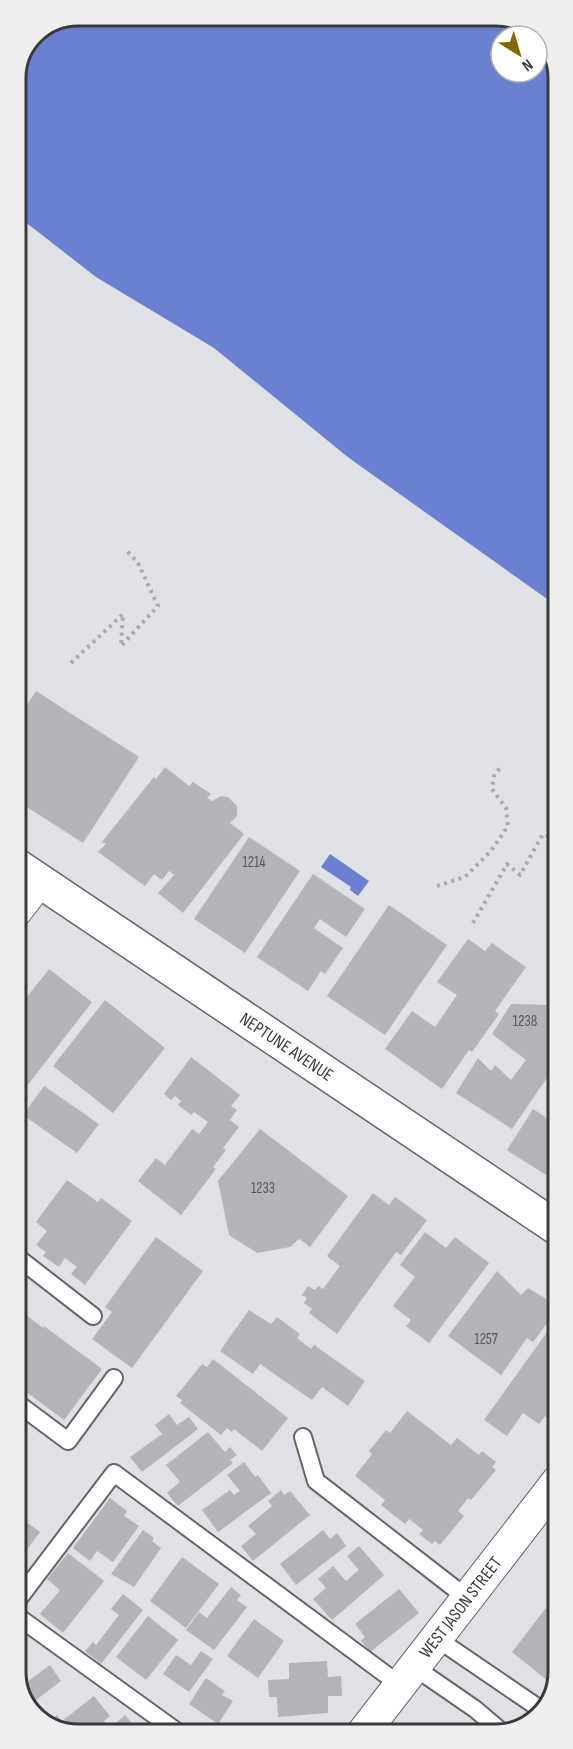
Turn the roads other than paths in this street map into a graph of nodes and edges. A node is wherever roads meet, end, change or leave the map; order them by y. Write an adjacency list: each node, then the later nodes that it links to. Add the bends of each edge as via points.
1 (28, 873): 2 (street, NEPTUNE AVENUE)
2 (548, 1222)
3 (26, 1265): 4 (lane)
4 (93, 1316)
5 (114, 1378): 6 (lane, via 68,1441)
6 (26, 1410)
7 (303, 1437): 10 (lane, via 316,1481)
8 (548, 1494): 10 (street, WEST JASON STREET)
9 (26, 1589): 13 (lane, via 114,1473)
10 (467, 1598): 12 (street, WEST JASON STREET)
11 (26, 1622): 15 (lane)
12 (436, 1638): 13 (street, WEST JASON STREET); 14 (lane)
13 (407, 1676): 16 (street, WEST JASON STREET); 17 (lane, via 475,1709)
14 (535, 1705)
15 (165, 1723)
16 (370, 1724)
17 (493, 1724)

